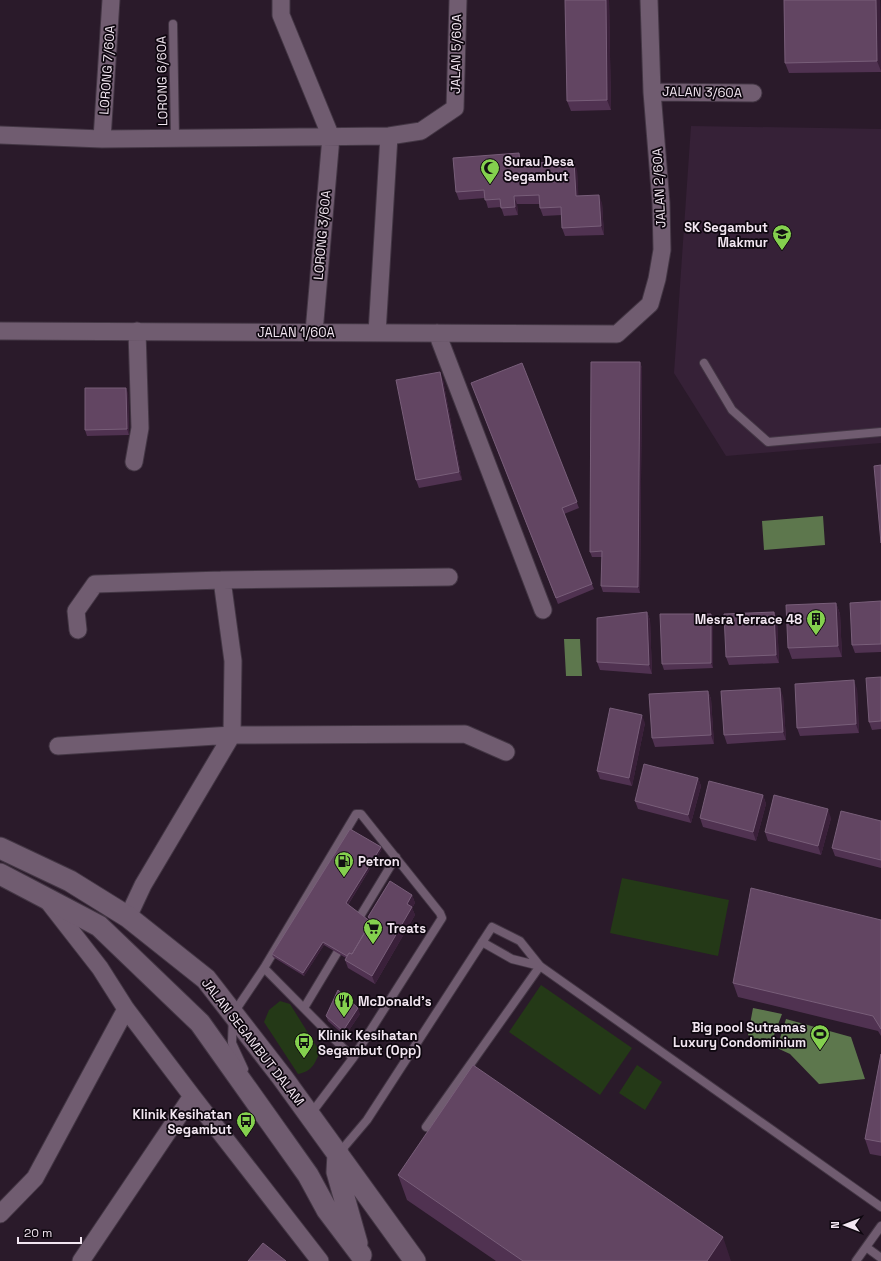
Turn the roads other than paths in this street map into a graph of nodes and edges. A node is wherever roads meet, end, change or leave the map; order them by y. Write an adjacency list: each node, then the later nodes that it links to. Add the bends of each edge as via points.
1 (112, 0): 12 (street, LORONG 7/60A)
2 (281, 0): 10 (street, via 281,15)
3 (458, 0): 9 (street, JALAN 5/60A, via 455,108 421,131)
4 (649, 0): 6 (street, JALAN 2/60A)
5 (173, 24): 11 (lane, LORONG 6/60A)
6 (652, 92): 7 (street, JALAN 3/60A); 18 (street, JALAN 2/60A, via 661,203 662,250 657,279 650,304 617,334)
7 (753, 93)
8 (0, 135): 12 (street)
9 (389, 136): 10 (street); 16 (street)
10 (331, 137): 11 (street); 15 (street, LORONG 3/60A)
11 (175, 138): 12 (street)
12 (102, 139)
13 (0, 331): 14 (street, JALAN 1/60A)
14 (137, 331): 15 (street, JALAN 1/60A); 21 (street, via 140,428)
15 (314, 332): 16 (street, JALAN 1/60A)
16 (377, 333): 17 (street, JALAN 1/60A)
17 (437, 333): 18 (street, JALAN 1/60A); 24 (street)
18 (591, 334)
19 (704, 363): 20 (lane, via 732,410 768,442)
20 (881, 432)
21 (134, 462)
22 (449, 577): 23 (street)
23 (222, 580): 25 (street, via 95,584 76,612); 26 (street, via 233,661)
24 (543, 610)
25 (78, 630)
26 (232, 735): 27 (street); 28 (street, via 465,734); 33 (street, via 143,885)
27 (58, 746)
28 (506, 752)
29 (0, 848): 33 (street, JALAN SEGAMBUT DALAM, via 70,882)
30 (396, 857): 36 (lane, via 361,814 356,814); 37 (lane); 40 (lane, via 442,918)
31 (0, 874): 32 (street)
32 (47, 900): 38 (street, via 100,968); 43 (street, via 99,926 195,1018)
33 (128, 917): 39 (street, JALAN SEGAMBUT DALAM, via 206,979)
34 (482, 942): 35 (lane, via 512,959); 35 (lane, via 492,927 520,940); 45 (lane, via 367,1120)
35 (540, 966): 44 (lane); 46 (lane)
36 (264, 968): 37 (lane); 39 (lane)
37 (304, 1008): 40 (lane)
38 (126, 1009): 41 (street); 47 (street, via 35,1178)
39 (233, 1014): 42 (street, JALAN SEGAMBUT DALAM); 43 (lane, via 232,1043)
40 (353, 1058): 42 (lane)
41 (192, 1096): 52 (street); 53 (street)
42 (310, 1116): 45 (street, JALAN SEGAMBUT DALAM)
43 (269, 1122): 50 (street, via 308,1175 327,1210)
44 (426, 1127)
45 (338, 1153): 50 (street, via 337,1172); 54 (street, JALAN SEGAMBUT DALAM)
46 (881, 1207)
47 (0, 1214)
48 (881, 1226): 49 (lane)
49 (866, 1247): 51 (lane); 55 (lane)
50 (362, 1258)
51 (881, 1258)
52 (81, 1261)
53 (320, 1261)
54 (415, 1261)
55 (856, 1261)

